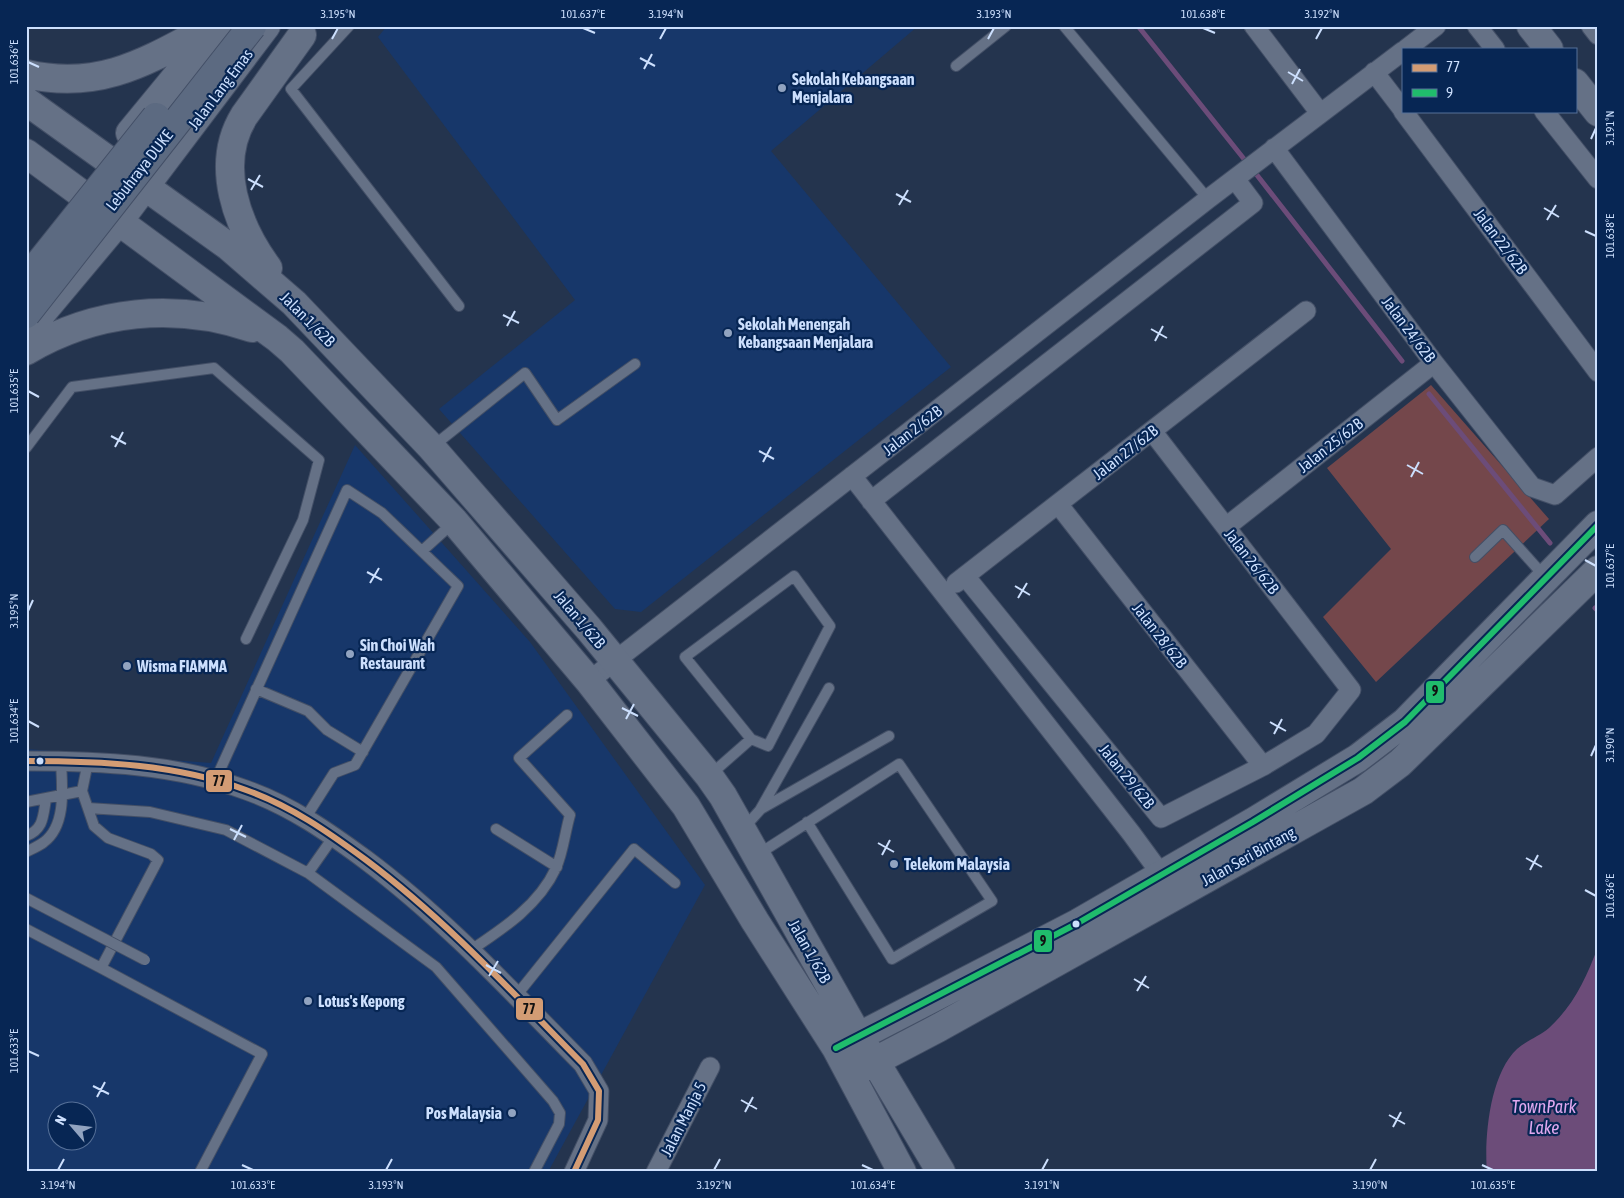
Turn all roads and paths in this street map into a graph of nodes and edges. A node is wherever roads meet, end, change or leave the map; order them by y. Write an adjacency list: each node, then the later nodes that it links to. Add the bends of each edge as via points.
1 (213, 26): 22 (main road, via 152,59 107,76 60,79)
2 (218, 26): 33 (main road)
3 (229, 26): 41 (highway, Lebuhraya DUKE, bridge)
4 (252, 26): 45 (highway, Lebuhraya DUKE, bridge)
5 (266, 26): 30 (main road, Jalan Lang Emas)
6 (349, 26): 43 (lane, via 291,89)
7 (1006, 26): 20 (lane)
8 (1064, 26): 38 (lane)
9 (1254, 26): 29 (street)
10 (1436, 26): 16 (street)
11 (1477, 26): 17 (street)
12 (1531, 26): 18 (main road)
13 (1591, 26): 15 (street)
14 (306, 30): 30 (main road, via 216,122); 42 (main road, via 237,128 230,163 242,228)
15 (1598, 35)
16 (1407, 48)
17 (1494, 48)
18 (1548, 48)
19 (1402, 52): 21 (street, Jalan 2/62B)
20 (956, 66)
21 (1374, 72): 25 (street, Jalan 22/62B); 29 (street, Jalan 2/62B)
22 (26, 74)
23 (1576, 84): 28 (main road)
24 (26, 101): 33 (main road, Jalan 1/62B)
25 (1402, 110)
26 (1404, 112): 51 (street, Jalan 22/62B)
27 (1545, 112): 35 (street)
28 (1598, 112)
29 (1320, 113): 31 (street, Jalan 2/62B)
30 (192, 126): 36 (main road, Jalan Lang Emas)
31 (1274, 148): 34 (street, Jalan 2/62B); 49 (street, Jalan 24/62B)
32 (26, 153): 37 (main road, Jalan 1/62B)
33 (108, 159): 36 (main road, Jalan 1/62B); 37 (main road)
34 (1235, 179): 38 (street, Jalan 2/62B); 57 (street, via 1253,202)
35 (1598, 179)
36 (144, 187): 39 (main road, Jalan Lang Emas); 42 (main road, Jalan 1/62B, via 228,246)
37 (80, 195): 39 (main road, Jalan 1/62B); 40 (main road)
38 (1208, 198): 56 (street, Jalan 2/62B)
39 (118, 222): 46 (main road, Jalan Lang Emas); 47 (main road, Jalan 1/62B)
40 (26, 260)
41 (26, 280)
42 (294, 303): 53 (main road, Jalan 1/62B)
43 (459, 306)
44 (1306, 311): 52 (street, Jalan 27/62B)
45 (26, 314)
46 (26, 332)
47 (277, 338): 48 (main road, via 200,314 155,314 110,317 78,325); 59 (main road, Jalan 1/62B)
48 (26, 351)
49 (1434, 362): 55 (street, Jalan 24/62B, via 1532,486 1556,495); 61 (street, Jalan 25/62B)
50 (635, 364): 53 (lane, via 557,420 525,373)
51 (1598, 372)
52 (1152, 431): 58 (street, Jalan 27/62B); 61 (street, Jalan 26/62B)
53 (431, 447): 69 (main road, Jalan 1/62B)
54 (26, 448): 68 (lane, via 72,387 214,368 319,460 303,520)
55 (1598, 457)
56 (852, 476): 57 (street, Jalan 29/62B); 69 (street, Jalan 2/62B)
57 (871, 501): 67 (street, Jalan 29/62B)
58 (1058, 504): 65 (street, Jalan 27/62B); 81 (street, Jalan 28/62B)
59 (454, 521): 62 (lane); 70 (main road, Jalan 1/62B)
60 (1598, 524): 66 (main road, Jalan Seri Bintang)
61 (1226, 527): 73 (street, Jalan 26/62B)
62 (422, 551): 72 (lane, via 382,513 347,490); 77 (lane, via 458,586)
63 (1475, 557): 66 (lane, via 1503,530)
64 (1598, 570): 108 (main road, Jalan Seri Bintang, via 1400,763 1363,791)
65 (965, 576): 67 (street, Jalan 27/62B); 81 (street, Jalan 29/62B, via 1160,818)
66 (1546, 578): 99 (main road, Jalan Seri Bintang, via 1405,722 1339,770)
67 (943, 593): 99 (street, Jalan 29/62B)
68 (246, 640)
69 (615, 661): 70 (street, Jalan 2/62B); 82 (main road, Jalan 1/62B)
70 (589, 681): 107 (main road, Jalan 1/62B, via 686,806 755,921)
71 (829, 688): 90 (lane)
72 (256, 690): 77 (lane, via 308,711 327,730); 83 (lane)
73 (1352, 690): 81 (street, Jalan 29/62B, via 1316,734)
74 (567, 715): 97 (lane, via 519,758 570,816)
75 (889, 736): 90 (lane)
76 (751, 739): 76 (lane, via 685,657 794,576 830,626 768,746); 82 (lane)
77 (363, 752): 89 (lane, via 355,765 334,773)
78 (26, 761): 79 (street)
79 (61, 761): 80 (street); 85 (lane)
80 (88, 762): 83 (street, via 174,770); 84 (lane)
81 (1263, 766)
82 (709, 776): 90 (main road, Jalan 1/62B)
83 (214, 781): 89 (street, via 244,789)
84 (82, 791): 85 (lane); 88 (lane)
85 (62, 795): 86 (lane); 95 (lane, via 58,824 45,842)
86 (46, 799): 87 (lane); 93 (lane, via 42,824)
87 (26, 802)
88 (88, 808): 98 (lane, via 150,812 226,830); 105 (lane, via 94,826 108,838 151,854 158,860)
89 (306, 817): 94 (street)
90 (751, 820): 96 (main road, Jalan 1/62B)
91 (807, 822): 91 (lane, via 892,959 992,901 899,764); 96 (lane)
92 (496, 829): 97 (lane)
93 (26, 836)
94 (334, 836): 98 (lane); 103 (street, via 444,923)
95 (26, 852)
96 (757, 855): 107 (main road, Jalan 1/62B)
97 (556, 867): 103 (lane, via 535,901)
98 (308, 873): 112 (lane, via 436,967 553,1101 560,1113 559,1124)
99 (1161, 874): 107 (main road, Jalan Seri Bintang, via 1078,923)
100 (675, 884): 106 (lane, via 634,849)
101 (26, 898): 104 (lane, bridge)
102 (26, 929): 105 (lane)
103 (471, 950): 106 (street)
104 (145, 960)
105 (101, 968): 111 (lane, via 262,1054)
106 (516, 996): 113 (street, via 583,1064 599,1091 598,1120)
107 (847, 1042): 108 (main road, Jalan 1/62B); 110 (main road, Jalan 1/62B)
108 (875, 1060): 110 (main road, Jalan Seri Bintang); 116 (main road, Jalan 1/62B)
109 (710, 1067): 114 (street, Jalan Manja 5)
110 (850, 1074): 115 (main road, Jalan 1/62B)
111 (200, 1172)
112 (534, 1172)
113 (574, 1172)
114 (656, 1172)
115 (902, 1172)
116 (941, 1172)

